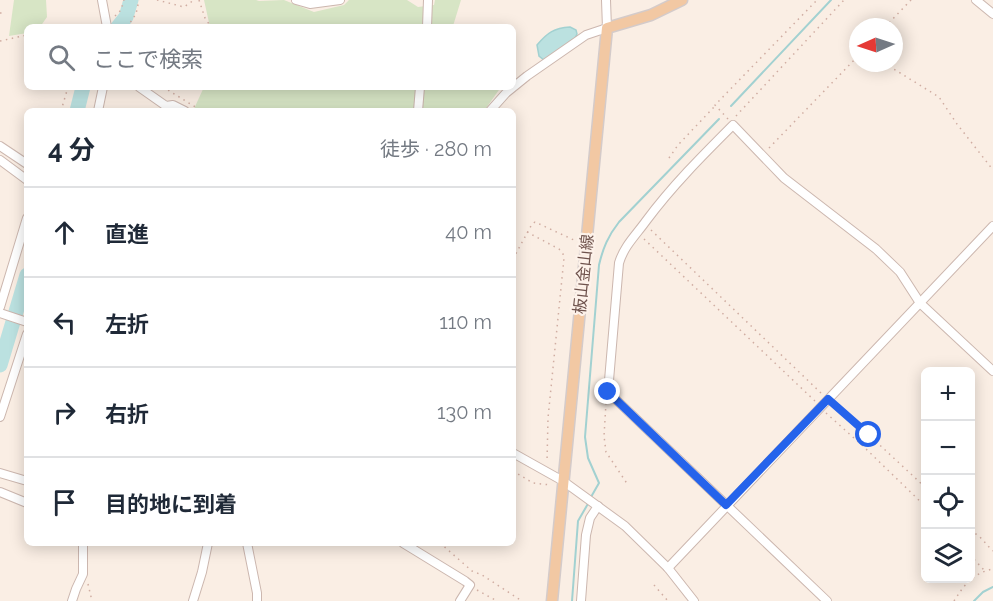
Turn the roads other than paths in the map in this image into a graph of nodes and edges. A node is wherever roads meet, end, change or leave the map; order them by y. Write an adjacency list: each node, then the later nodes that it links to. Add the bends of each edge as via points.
1 (102, 0): 9 (street)
2 (296, 0): 3 (street, via 310,4)
3 (340, 0)
4 (428, 0): 10 (street)
5 (606, 0): 11 (street)
6 (682, 0): 11 (main road, via 651,15)
7 (976, 0): 8 (street)
8 (993, 14)
9 (107, 24)
10 (427, 24)
11 (606, 27): 12 (street, via 586,35); 37 (main road, 板山金山線)
12 (516, 85)
13 (102, 90): 17 (street)
14 (143, 90): 18 (street, via 166,106)
15 (420, 90): 19 (street)
16 (510, 90): 20 (street)
17 (99, 108)
18 (179, 108)
19 (418, 108)
20 (493, 108)
21 (0, 146): 23 (street)
22 (0, 160): 24 (street)
23 (24, 162)
24 (24, 178)
25 (993, 226): 27 (street)
26 (24, 228): 28 (street)
27 (920, 303): 32 (street); 40 (street); 40 (street, via 900,272 876,249 784,178 732,124 652,210 627,244 620,263 608,392)
28 (0, 307)
29 (0, 313): 30 (street)
30 (24, 321)
31 (24, 343): 33 (street)
32 (993, 371)
33 (0, 417)
34 (516, 455): 37 (street)
35 (0, 473): 36 (street)
36 (24, 480)
37 (563, 481): 41 (street); 51 (main road, 板山金山線)
38 (0, 492): 39 (street)
39 (24, 503)
40 (726, 505): 46 (street); 54 (street)
41 (598, 506): 46 (street); 52 (street, via 586,535)
42 (83, 546): 47 (street, via 83,574)
43 (207, 546): 48 (street)
44 (248, 546): 49 (street)
45 (408, 546): 50 (street, via 470,585)
46 (668, 568): 53 (street)
47 (72, 601)
48 (193, 601)
49 (257, 601)
50 (460, 601)
51 (552, 601)
52 (581, 601)
53 (694, 601)
54 (827, 601)

